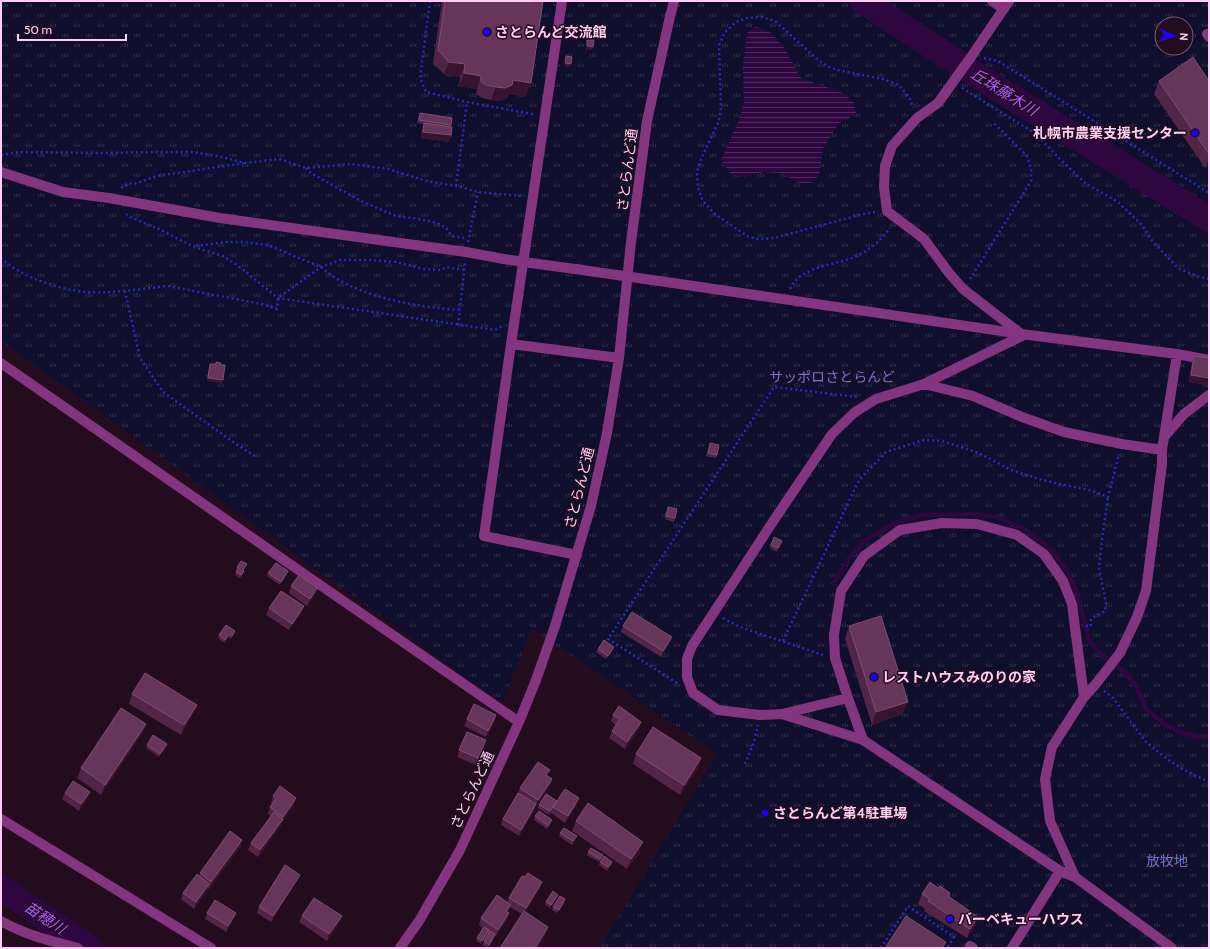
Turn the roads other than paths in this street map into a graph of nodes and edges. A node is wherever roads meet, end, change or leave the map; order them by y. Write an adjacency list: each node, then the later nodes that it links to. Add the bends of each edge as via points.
1 (562, 1): 7 (street)
2 (674, 1): 9 (street, さとらんど通, via 647,121)
3 (992, 1): 4 (street)
4 (1006, 5): 6 (street, via 938,103 917,118 892,146 885,166 884,186 887,211 924,239 963,289)
5 (1, 172): 6 (street, bridge, via 63,192 220,218)
6 (1022, 335): 8 (street); 12 (street)
7 (512, 344): 9 (street); 16 (street, via 484,536)
8 (1177, 354): 10 (street); 14 (street)
9 (619, 358): 16 (street, さとらんど通, via 607,433)
10 (1209, 360)
11 (1, 363): 20 (street)
12 (924, 384): 15 (street, via 973,396 1064,432); 19 (street, via 876,399 855,412 832,434 692,646 687,659 687,677 693,693 718,710 760,715)
13 (1209, 395): 14 (street, via 1184,414)
14 (1164, 438): 15 (street)
15 (1162, 450): 17 (street, via 1146,591 1137,617 1118,656)
16 (577, 555): 20 (street, さとらんど通, via 553,633)
17 (1084, 696): 18 (street, via 1072,604 1063,580 1044,554 1016,535 978,524 942,523 900,530 864,556 841,591 834,635 835,658); 24 (street, via 1052,747 1045,779 1050,822)
18 (848, 698): 19 (street); 21 (street)
19 (782, 714): 21 (street)
20 (519, 722): 28 (street, さとらんど通, via 460,850 419,921)
21 (863, 740): 23 (street)
22 (1, 819): 27 (street)
23 (1060, 872): 24 (street); 29 (street)
24 (1075, 877): 30 (street)
25 (1, 921): 26 (street, via 45,940)
26 (78, 948)
27 (211, 948)
28 (400, 948)
29 (1012, 948)
30 (1172, 948)

